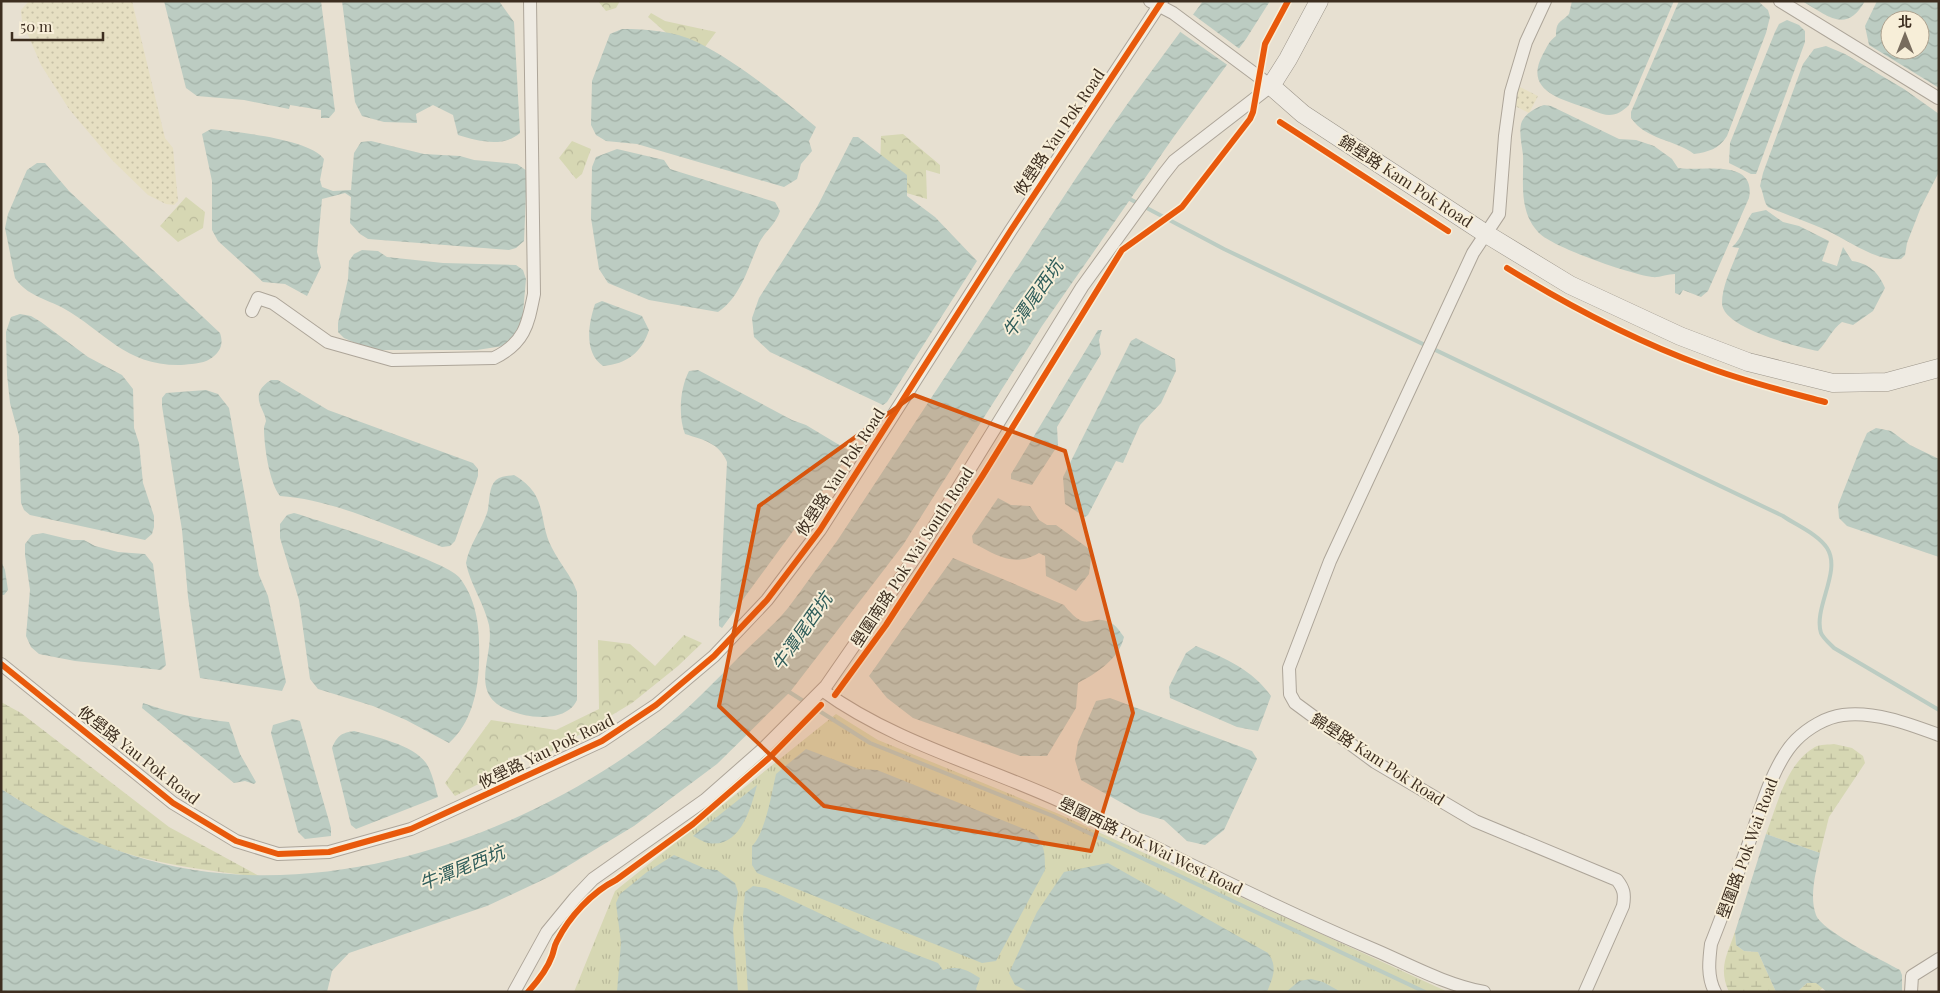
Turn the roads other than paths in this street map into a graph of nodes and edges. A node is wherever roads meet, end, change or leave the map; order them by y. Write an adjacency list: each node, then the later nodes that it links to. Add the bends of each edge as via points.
1 (530, 1): 9 (street, via 534,294 527,327 507,352 494,358 392,360 328,342 273,303 258,298)
2 (1319, 1): 6 (street, via 1288,60)
3 (1545, 1): 8 (street, via 1526,42 1511,92 1501,204)
4 (1780, 1): 7 (street)
5 (1157, 3): 6 (street); 11 (street, 攸壆路 Yau Pok Road, via 820,530 767,600 714,656 656,705 602,742 411,829 329,852 278,854 236,841 173,803)
6 (1259, 76): 8 (street, 錦壆路 Kam Pok Road, via 1304,114); 12 (street, 壆圍南路 Pok Wai South Road, via 1174,161 1082,287 918,553)
7 (1938, 98)
8 (1487, 234): 10 (street, via 1587,294 1748,362 1833,382 1887,382); 17 (street, 錦壆路 Kam Pok Road, via 1473,253 1330,561 1289,668 1290,694 1301,709 1375,762 1474,821 1616,880 1625,895 1623,906)
9 (252, 311)
10 (1939, 368)
11 (1, 664)
12 (822, 690): 15 (street, 壆圍南路 Pok Wai South Road, via 763,749 705,800 593,879 547,932); 16 (street, 壆圍西路 Pok Wai West Road, via 901,735 1069,806 1323,928 1452,982)
13 (1939, 735): 18 (street, 壆圍路 Pok Wai Road, via 1895,720 1864,714 1841,715 1819,723 1795,740 1776,771 1762,804 1711,944 1709,961)
14 (1939, 960): 19 (street, via 1912,976)
15 (514, 992)
16 (1484, 992)
17 (1585, 992)
18 (1715, 992)
19 (1911, 992)

